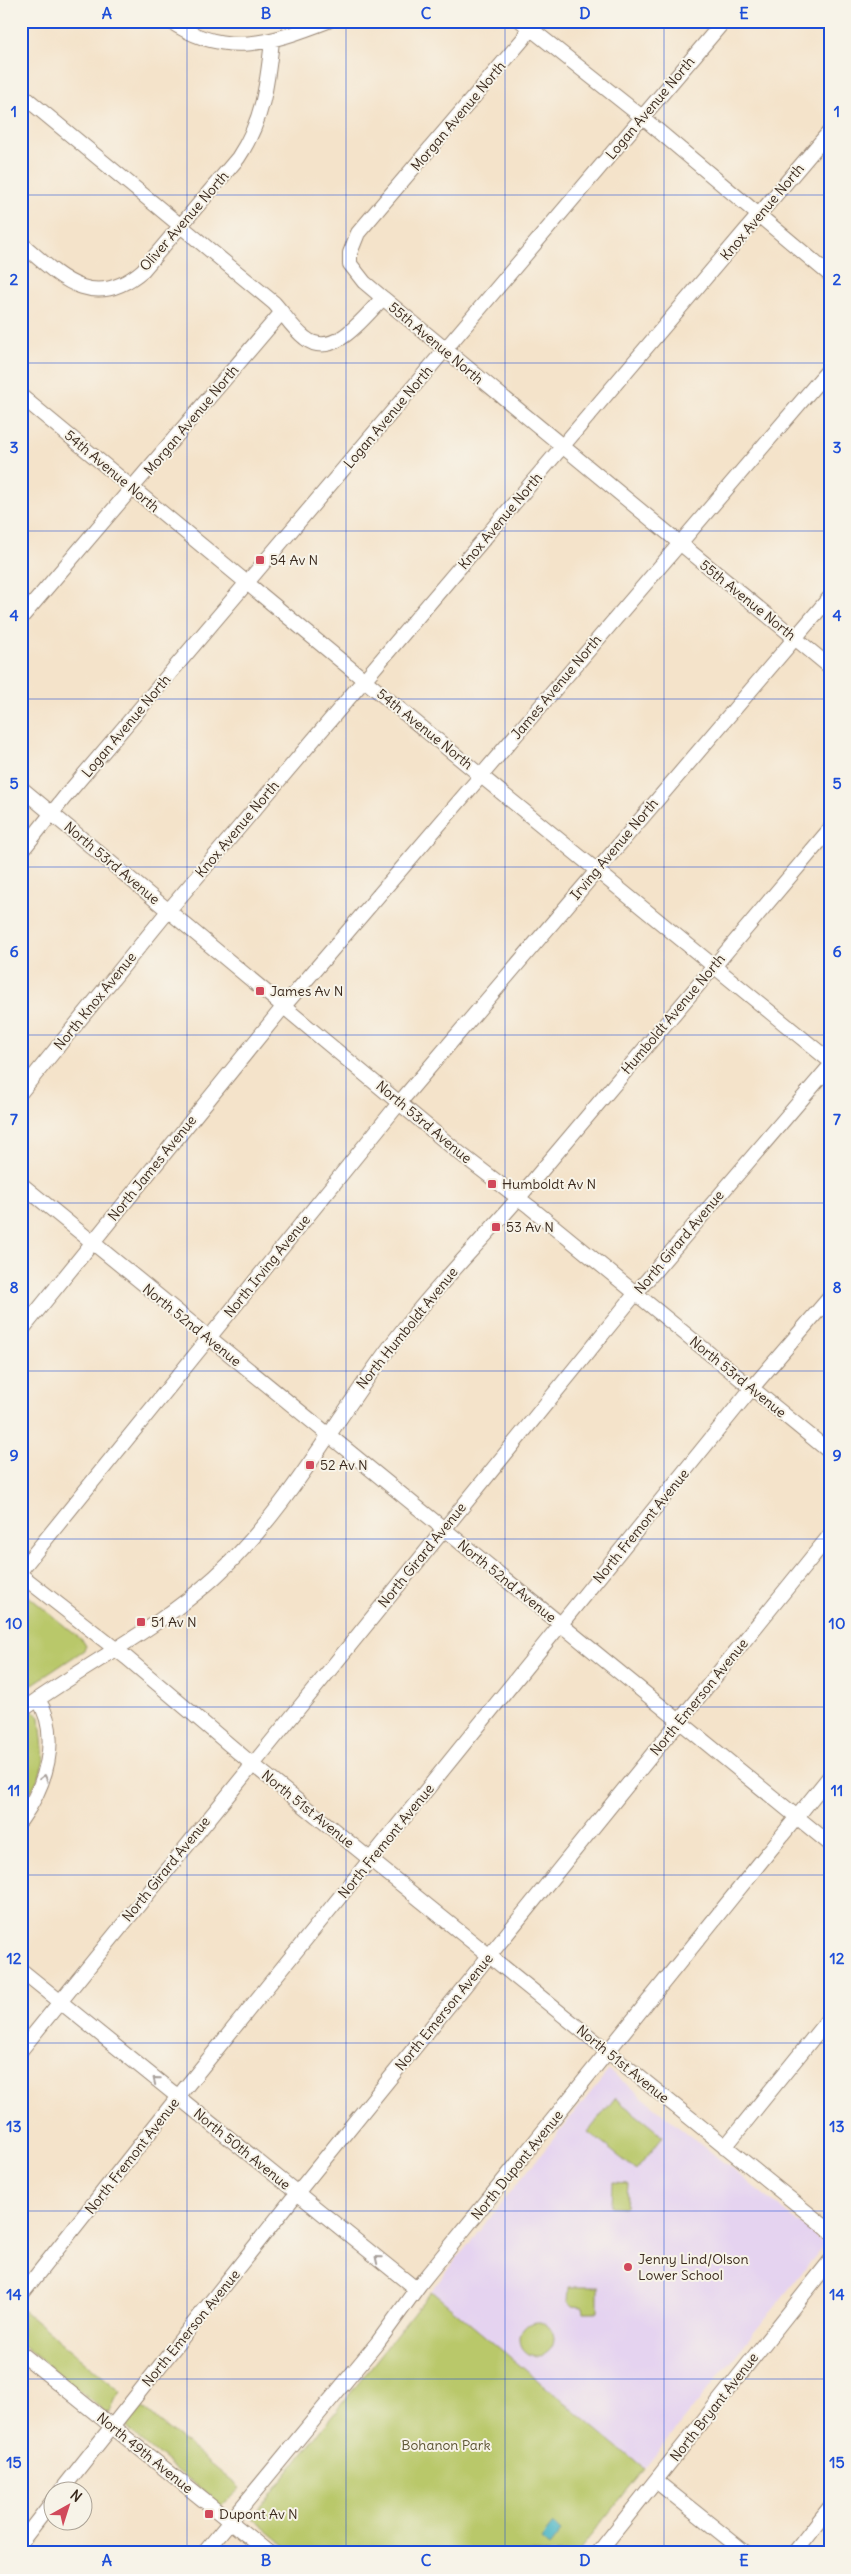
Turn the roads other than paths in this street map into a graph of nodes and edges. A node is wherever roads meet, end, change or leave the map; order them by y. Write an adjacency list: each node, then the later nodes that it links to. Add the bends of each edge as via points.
1 (170, 21): 5 (street, via 202,39 224,44)
2 (328, 21): 5 (street)
3 (724, 21): 7 (street, Logan Avenue North)
4 (526, 23): 7 (street); 13 (street, Morgan Avenue North, via 524,38 352,243 350,264)
5 (272, 41): 10 (street, Oliver Avenue North, via 266,92 251,138)
6 (21, 94): 10 (street, 55th Avenue North)
7 (642, 117): 9 (street); 15 (street, Logan Avenue North)
8 (830, 131): 9 (street, Knox Avenue North)
9 (758, 217): 12 (street); 18 (street, Knox Avenue North)
10 (181, 226): 11 (street, Oliver Avenue North, via 132,280 102,290 73,285); 14 (street, 55th Avenue North)
11 (21, 243)
12 (830, 275)
13 (383, 298): 14 (street, 55th Avenue North, via 346,334 322,345 305,338); 15 (street, 55th Avenue North)
14 (282, 312): 19 (street, Morgan Avenue North)
15 (445, 350): 18 (street, 55th Avenue North); 21 (street, Logan Avenue North)
16 (830, 368): 20 (street, James Avenue North)
17 (21, 396): 19 (street, 54th Avenue North)
18 (562, 447): 20 (street, 55th Avenue North); 26 (street, Knox Avenue North)
19 (133, 489): 21 (street, 54th Avenue North); 23 (street, Morgan Avenue North)
20 (678, 543): 24 (street, 55th Avenue North); 27 (street, James Avenue North)
21 (247, 583): 26 (street, 54th Avenue North); 29 (street, Logan Avenue North)
22 (830, 597): 24 (street, Irving Avenue North)
23 (21, 618)
24 (794, 638): 25 (street, 55th Avenue North); 32 (street, Irving Avenue North)
25 (830, 668)
26 (364, 680): 27 (street, 54th Avenue North); 33 (street, Knox Avenue North)
27 (481, 775): 32 (street, 54th Avenue North); 35 (street, James Avenue North)
28 (21, 788): 29 (street, North 53rd Avenue)
29 (53, 814): 31 (street, Logan Avenue North); 33 (street, North 53rd Avenue)
30 (830, 829): 34 (street, Humboldt Avenue North)
31 (21, 852)
32 (596, 870): 34 (street, 54th Avenue North); 39 (street, Irving Avenue North)
33 (169, 910): 35 (street, North 53rd Avenue); 38 (street, North Knox Avenue)
34 (713, 967): 36 (street, 54th Avenue North); 41 (street, Humboldt Avenue North)
35 (284, 1006): 39 (street, North 53rd Avenue); 42 (street, North James Avenue)
36 (830, 1061)
37 (830, 1066): 43 (street, North Girard Avenue)
38 (21, 1092)
39 (400, 1102): 41 (street, North 53rd Avenue); 46 (street, North Irving Avenue)
40 (21, 1184): 42 (street, North 52nd Avenue)
41 (518, 1198): 43 (street, North 53rd Avenue); 48 (street, North Humboldt Avenue, via 414,1315 373,1367)
42 (92, 1243): 45 (street, North James Avenue); 46 (street, North 52nd Avenue)
43 (636, 1293): 47 (street, North 53rd Avenue); 50 (street, North Girard Avenue)
44 (830, 1297): 47 (street, North Fremont Avenue)
45 (21, 1331)
46 (208, 1338): 48 (street, North 52nd Avenue); 52 (street, North Irving Avenue)
47 (752, 1388): 49 (street, North 53rd Avenue); 54 (street, North Fremont Avenue)
48 (327, 1435): 50 (street, North 52nd Avenue); 55 (street, North Humboldt Avenue, via 249,1542 216,1575 144,1633)
49 (830, 1452)
50 (444, 1529): 54 (street, North 52nd Avenue); 59 (street, North Girard Avenue)
51 (830, 1534): 58 (street, North Emerson Avenue)
52 (21, 1570)
53 (21, 1575): 55 (street, North 51st Avenue)
54 (561, 1625): 58 (street, North 52nd Avenue); 64 (street, North Fremont Avenue)
55 (115, 1650): 56 (street, North Humboldt Avenue); 59 (street, North 51st Avenue)
56 (38, 1699): 57 (street, North Humboldt Avenue); 62 (street, one-way to 56, via 42,1786 48,1761 46,1716)
57 (21, 1711)
58 (679, 1721): 61 (street, North 52nd Avenue); 65 (street, North Emerson Avenue)
59 (252, 1764): 64 (street, North 51st Avenue); 67 (street, North Girard Avenue)
60 (830, 1776): 61 (street, North Dupont Avenue)
61 (796, 1817): 63 (street, North 52nd Avenue); 70 (street, North Dupont Avenue)
62 (21, 1820)
63 (830, 1844)
64 (371, 1859): 65 (street, North 51st Avenue); 71 (street, North Fremont Avenue)
65 (489, 1955): 70 (street, North 51st Avenue); 73 (street, North Emerson Avenue)
66 (21, 1970): 67 (street, North 50th Avenue)
67 (59, 2001): 69 (street, North Girard Avenue); 71 (street, North 50th Avenue, one-way to 67)
68 (830, 2017): 72 (street)
69 (21, 2050)
70 (608, 2052): 72 (street, North 51st Avenue); 76 (street, North Dupont Avenue)
71 (178, 2097): 73 (street, North 50th Avenue); 77 (street, North Fremont Avenue)
72 (724, 2147): 74 (street, North 51st Avenue)
73 (297, 2193): 76 (street, North 50th Avenue, one-way to 73); 79 (street, North Emerson Avenue)
74 (830, 2231)
75 (830, 2261): 80 (street, North Bryant Avenue)
76 (416, 2290): 84 (street, North Dupont Avenue, via 378,2342)
77 (21, 2294)
78 (21, 2353): 79 (street, North 49th Avenue)
79 (112, 2426): 81 (street, North Emerson Avenue); 84 (street, North 49th Avenue)
80 (656, 2481): 88 (street, North Bryant Avenue); 89 (street)
81 (68, 2482)
82 (830, 2507): 90 (street)
83 (42, 2515): 85 (street)
84 (229, 2520): 86 (street, North Dupont Avenue); 87 (street, North 49th Avenue)
85 (21, 2542)
86 (204, 2553)
87 (269, 2553)
88 (598, 2553)
89 (746, 2553)
90 (794, 2553)

